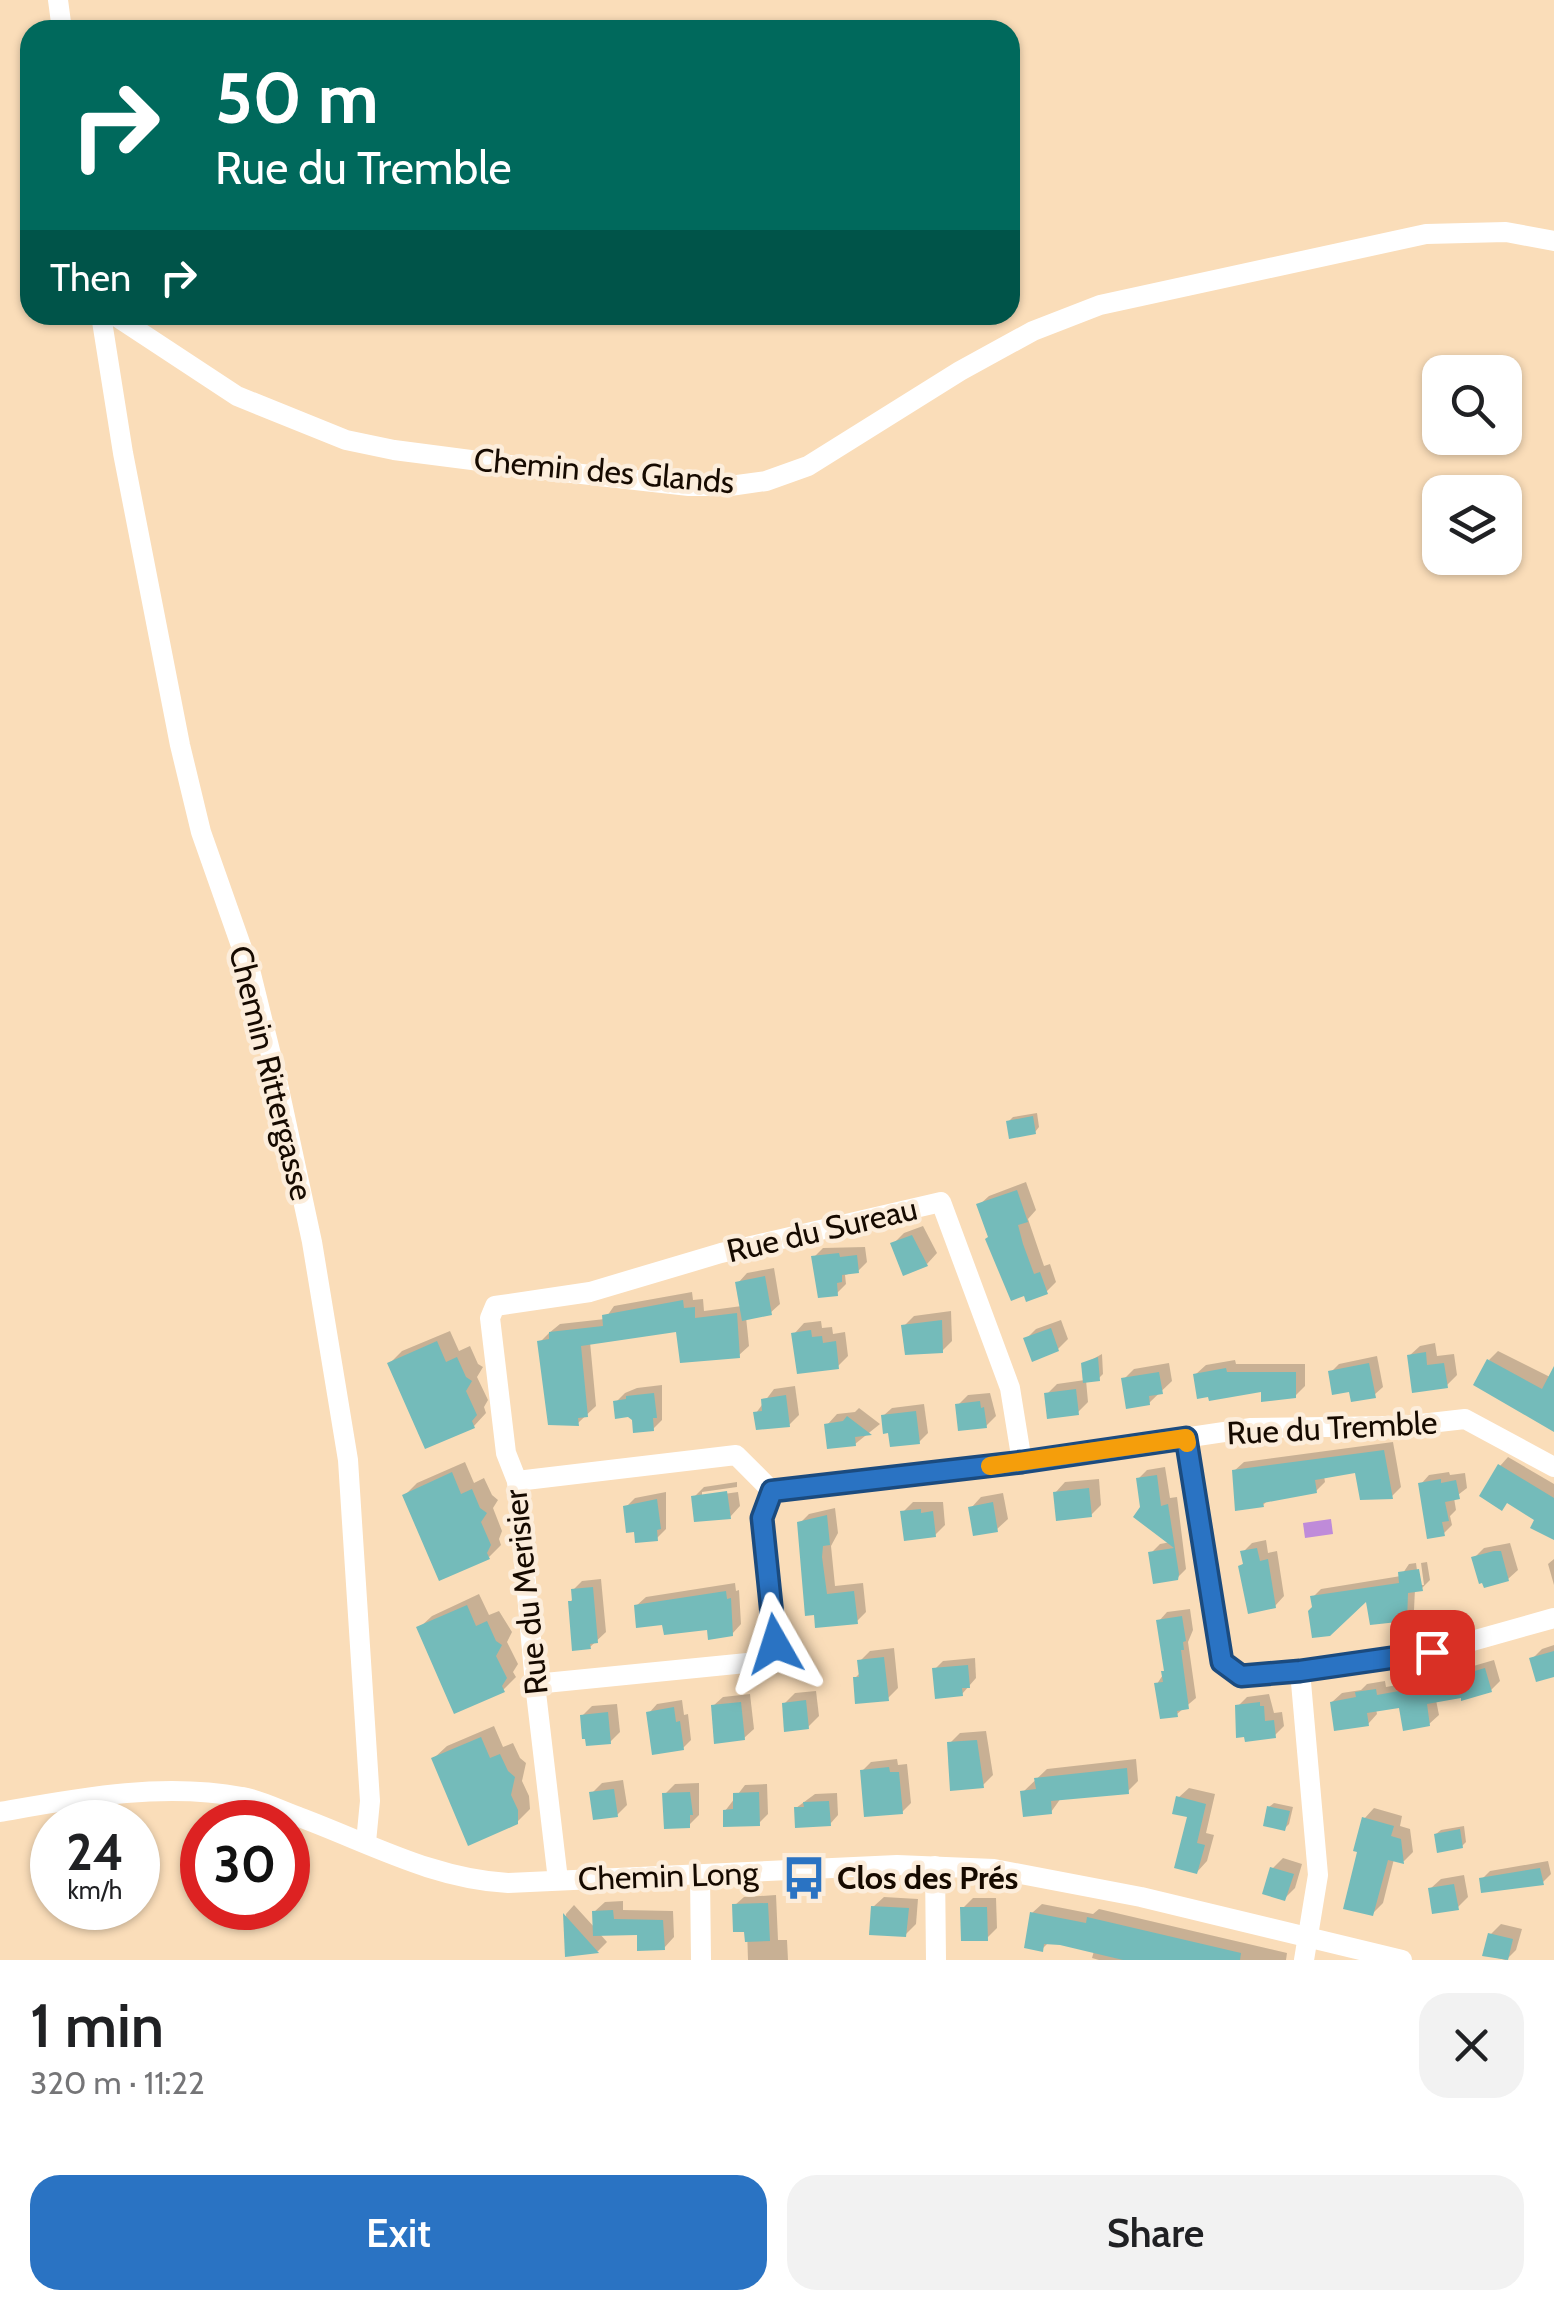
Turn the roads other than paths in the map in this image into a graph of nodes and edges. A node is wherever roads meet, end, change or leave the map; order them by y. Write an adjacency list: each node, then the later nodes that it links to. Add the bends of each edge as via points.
1 (1554, 241): 3 (street, Chemin des Glands, via 1506,232 1426,234 1100,305 972,364 808,466 730,486 546,470 346,440 237,396)
2 (103, 325): 14 (street, Chemin Rittergasse, via 180,745 201,832 251,974 312,1242 348,1460 370,1800)
3 (129, 325)
4 (495, 1306): 6 (street, Rue du Sureau, via 590,1292 720,1253 941,1202 1010,1388); 8 (street, Rue du Merisier, via 490,1318 506,1453)
5 (1186, 1438): 6 (street, Rue du Tremble); 7 (street, Rue du Tremble, via 1251,1428 1465,1420); 11 (street, via 1222,1662 1241,1676)
6 (1022, 1462): 9 (street, Rue du Tremble)
7 (1554, 1467)
8 (516, 1481): 9 (street, via 736,1455); 12 (street, Rue du Merisier)
9 (772, 1491): 12 (street, via 762,1518 775,1644 767,1661)
10 (1554, 1618): 11 (street, via 1432,1652)
11 (1300, 1671): 18 (street, via 1318,1875)
12 (535, 1684): 17 (street, Rue du Merisier)
13 (0, 1812): 14 (street, Chemin Long, via 140,1792 244,1797)
14 (366, 1842): 17 (street, Chemin Long, via 451,1876)
15 (935, 1866): 16 (street, Chemin Long); 18 (street, Chemin Long, via 1086,1886); 20 (street)
16 (700, 1875): 17 (street, Chemin Long); 19 (street)
17 (558, 1880)
18 (1308, 1937): 21 (street); 22 (street, Chemin Long)
19 (701, 1960)
20 (936, 1960)
21 (1304, 1960)
22 (1402, 1960)

